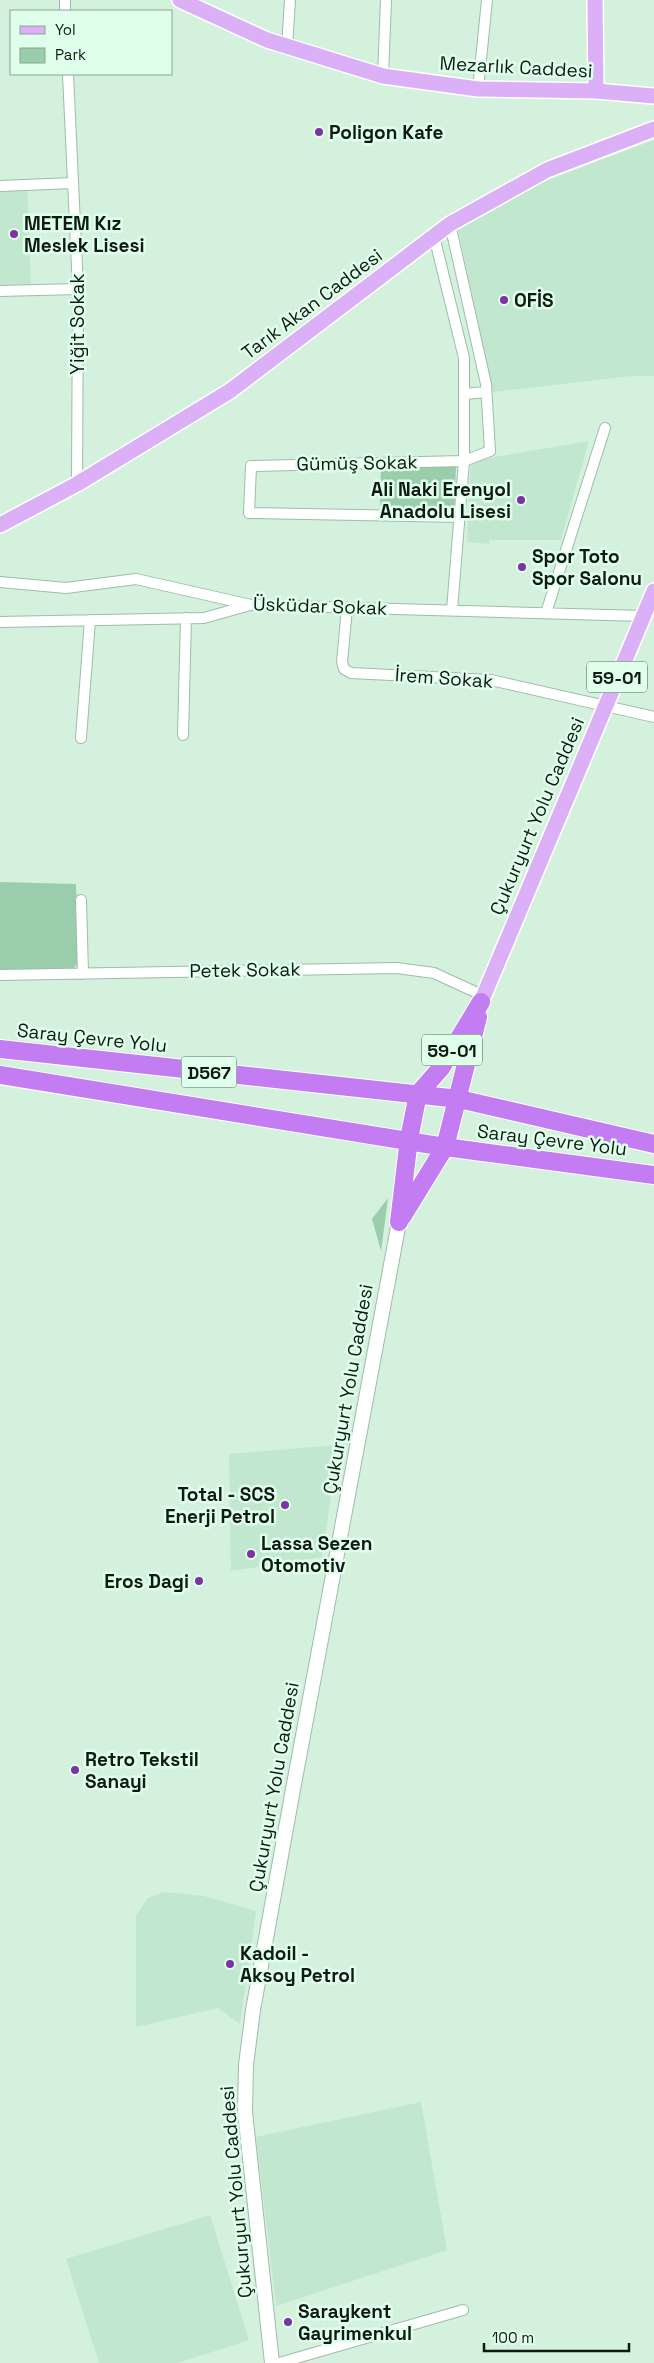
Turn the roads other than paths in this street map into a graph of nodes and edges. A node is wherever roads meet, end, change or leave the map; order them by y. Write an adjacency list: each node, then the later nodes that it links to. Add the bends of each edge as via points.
1 (180, 0): 6 (main road, Mezarlık Caddesi)
2 (290, 0): 6 (street)
3 (386, 0): 8 (street)
4 (487, 0): 9 (street)
5 (595, 0): 10 (main road)
6 (287, 47): 8 (main road, Mezarlık Caddesi)
7 (68, 75): 13 (street, Yiğit Sokak)
8 (383, 76): 9 (main road, Mezarlık Caddesi)
9 (478, 89): 10 (main road, Mezarlık Caddesi)
10 (596, 91): 11 (main road, Mezarlık Caddesi)
11 (654, 96)
12 (654, 129): 15 (main road, Tarık Akan Caddesi, via 547,170)
13 (73, 184): 14 (street); 17 (street, Yiğit Sokak)
14 (0, 186)
15 (450, 224): 16 (main road, Tarık Akan Caddesi); 19 (street)
16 (434, 236): 20 (street, via 464,358); 23 (main road, Tarık Akan Caddesi, via 230,391)
17 (78, 289): 18 (street); 23 (street, Yiğit Sokak)
18 (0, 291)
19 (486, 392): 20 (street); 22 (street, Gümüş Sokak, via 490,451)
20 (464, 394): 22 (street)
21 (605, 428): 31 (street)
22 (464, 461): 24 (street); 24 (street, Gümüş Sokak, via 250,466 249,513)
23 (77, 484): 25 (main road, Tarık Akan Caddesi)
24 (461, 517): 30 (street)
25 (0, 525)
26 (0, 582): 28 (street, Üsküdar Sokak, via 66,588 136,579)
27 (653, 597): 32 (main road, Çukuryurt Yolu Caddesi / 59-01)
28 (251, 605): 29 (street, Üsküdar Sokak); 33 (street, via 204,618)
29 (347, 608): 30 (street, Üsküdar Sokak); 36 (street, İrem Sokak, via 342,662 344,669 351,673 492,680)
30 (452, 610): 31 (street, Üsküdar Sokak)
31 (546, 613): 32 (street, Üsküdar Sokak)
32 (643, 616): 36 (main road, Çukuryurt Yolu Caddesi / 59-01)
33 (186, 618): 34 (street); 38 (street)
34 (90, 620): 35 (street); 39 (street)
35 (0, 622)
36 (605, 706): 37 (street, İrem Sokak); 43 (main road, Çukuryurt Yolu Caddesi / 59-01)
37 (654, 717)
38 (183, 735)
39 (81, 738)
40 (81, 900): 41 (street)
41 (83, 974): 42 (street, Petek Sokak); 43 (street, Petek Sokak, via 397,968 434,973)
42 (0, 975)
43 (482, 999): 46 (highway, 59-01, via 441,1068); 47 (highway)
44 (0, 1049): 46 (highway, Saray Çevre Yolu / D567)
45 (0, 1075): 48 (highway, D567)
46 (418, 1094): 47 (highway, D567); 48 (highway)
47 (459, 1099): 49 (highway, Saray Çevre Yolu / D567); 50 (highway)
48 (409, 1140): 50 (highway, D567); 52 (highway)
49 (654, 1144)
50 (445, 1147): 51 (highway, Saray Çevre Yolu / D567); 52 (highway)
51 (654, 1175)
52 (399, 1222): 54 (main road, Çukuryurt Yolu Caddesi, via 292,1793 246,2065 245,2112)
53 (463, 2310): 55 (street)
54 (272, 2363)
55 (279, 2363)

